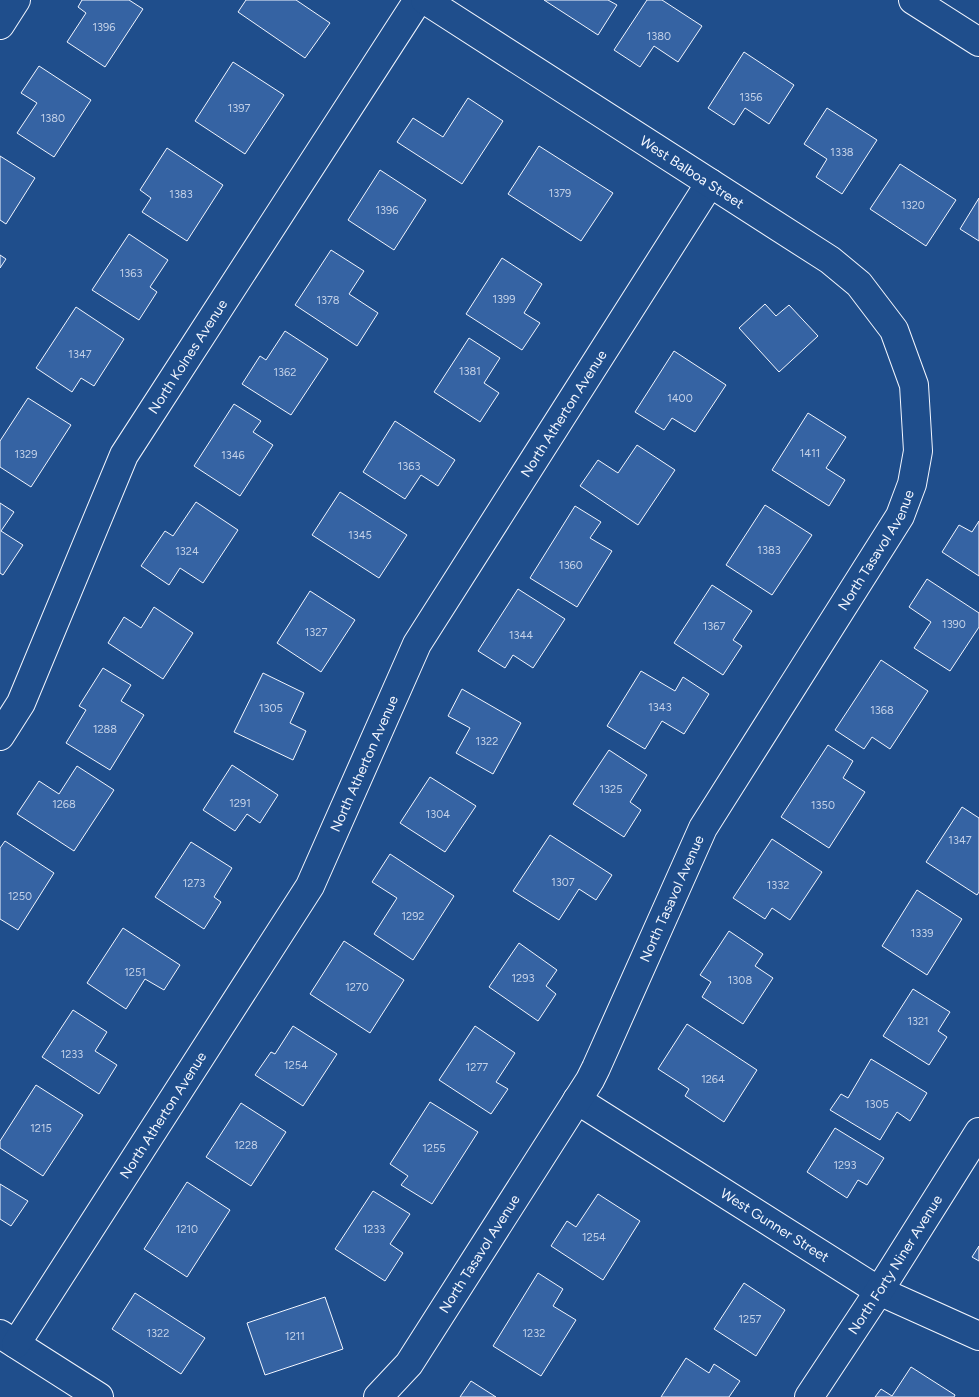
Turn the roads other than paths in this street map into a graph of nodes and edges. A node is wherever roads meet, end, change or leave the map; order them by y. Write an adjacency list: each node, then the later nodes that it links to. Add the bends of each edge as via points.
1 (16, 0): 5 (street)
2 (418, 0): 9 (street, North Kolnes Avenue, via 124,455 21,703)
3 (425, 0): 7 (street, West Balboa Street)
4 (914, 0): 6 (street)
5 (0, 25)
6 (979, 42)
7 (710, 183): 8 (street, West Balboa Street, via 830,260 860,284 894,330); 14 (street, North Atherton Avenue, via 417,644 310,886)
8 (914, 385): 10 (street, North Tasavol Avenue, via 918,451 912,484 900,516 703,828 596,1068)
9 (0, 736)
10 (577, 1100): 12 (street, West Gunner Street); 16 (street, North Tasavol Avenue, via 409,1364)
11 (979, 1132): 12 (street, North Forty Niner Avenue)
12 (879, 1291): 13 (street, West Gunner Street); 17 (street, North Forty Niner Avenue)
13 (979, 1336)
14 (8, 1339): 15 (street)
15 (99, 1397)
16 (378, 1397)
17 (809, 1397)

